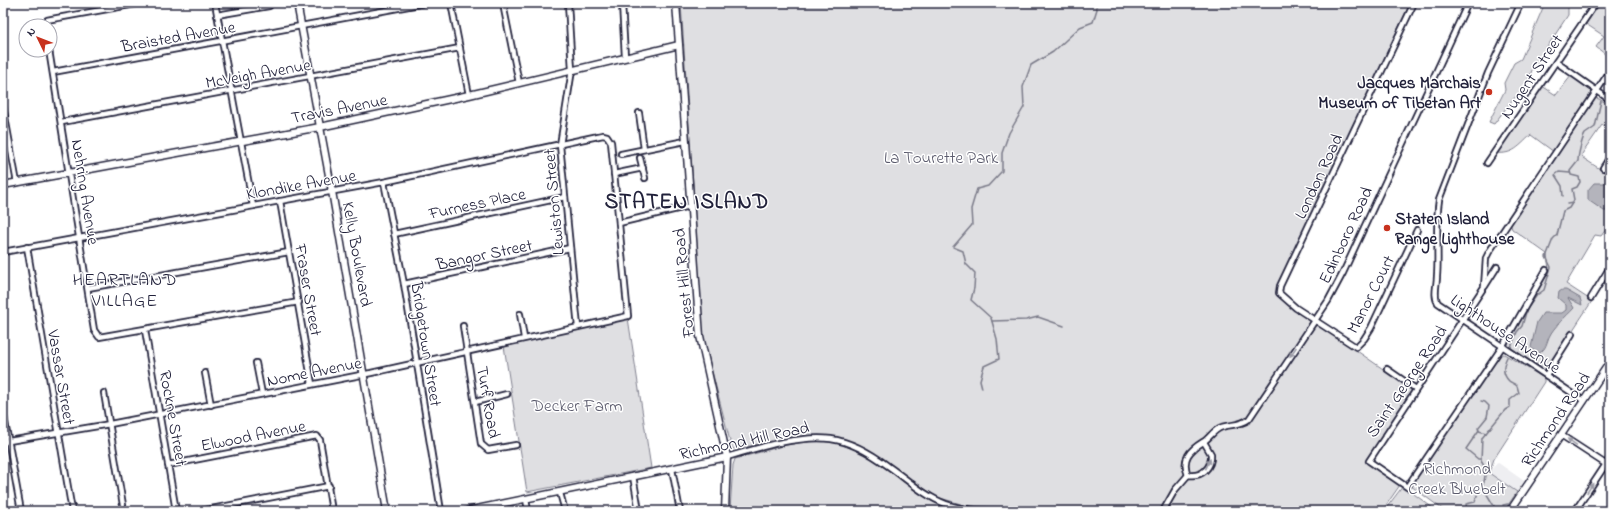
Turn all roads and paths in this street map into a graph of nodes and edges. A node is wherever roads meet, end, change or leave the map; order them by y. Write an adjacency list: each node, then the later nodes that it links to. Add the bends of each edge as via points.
1 (141, 3): 16 (street)
2 (215, 3): 15 (street)
3 (297, 3): 17 (street, Kelly Boulevard)
4 (425, 3): 17 (street, Braisted Avenue)
5 (451, 3): 20 (street)
6 (507, 3): 28 (street, via 504,9)
7 (568, 3): 24 (street, Lewiston Street)
8 (622, 3): 21 (street)
9 (676, 3): 19 (street, Forest Hill Road)
10 (1414, 3): 75 (street, London Road, via 1280,286 1280,294)
11 (1468, 3): 75 (street, Edinboro Road, via 1345,269)
12 (1521, 3): 76 (street, Lighthouse Avenue, via 1488,73 1438,200 1438,266 1435,297 1438,304)
13 (1596, 3): 23 (street, Nugent Street)
14 (269, 6): 15 (street)
15 (217, 15): 18 (street)
16 (58, 18)
17 (301, 26): 18 (street, Braisted Avenue); 27 (street, Kelly Boulevard)
18 (222, 41): 26 (street, Braisted Avenue); 29 (street)
19 (679, 45): 21 (street, Travis Avenue); 38 (street, Forest Hill Road)
20 (460, 48): 27 (street, McVeigh Avenue); 31 (street)
21 (625, 57): 24 (street, Travis Avenue)
22 (50, 58): 26 (street, Nehring Avenue)
23 (1556, 62): 30 (street); 44 (street, Nugent Street)
24 (572, 70): 28 (street, Travis Avenue); 39 (street, Lewiston Street)
25 (1610, 71): 30 (street, Saint George Road)
26 (53, 72): 35 (street, Nehring Avenue)
27 (310, 76): 29 (street, McVeigh Avenue); 36 (street, Kelly Boulevard)
28 (519, 83): 31 (street, Travis Avenue)
29 (232, 91): 35 (street, McVeigh Avenue); 37 (street)
30 (1597, 91): 32 (street); 70 (street, Saint George Road, via 1489,252 1486,258)
31 (469, 95): 36 (street, Travis Avenue)
32 (1610, 100)
33 (3, 106): 51 (street)
34 (640, 113): 40 (street)
35 (62, 122): 47 (street, Nehring Avenue)
36 (320, 127): 37 (street, Travis Avenue); 53 (street, Kelly Boulevard)
37 (241, 141): 47 (street, Travis Avenue); 56 (street)
38 (685, 141): 40 (street); 57 (street, Forest Hill Road)
39 (560, 145): 48 (street, Klondike Avenue, via 608,136 611,142); 50 (street, Klondike Avenue); 54 (street, Lewiston Street)
40 (644, 149): 41 (street)
41 (621, 154)
42 (1610, 157): 46 (street)
43 (640, 158): 45 (street)
44 (1487, 163)
45 (643, 168): 48 (street); 49 (street)
46 (1603, 168)
47 (70, 173): 51 (street, Travis Avenue); 61 (street, Nehring Avenue)
48 (614, 174): 58 (street)
49 (645, 178)
50 (384, 182): 53 (street, Klondike Avenue); 60 (street, Bridgetown Street)
51 (17, 183): 52 (street, Travis Avenue)
52 (3, 185)
53 (332, 192): 55 (street, Klondike Avenue); 89 (street, Kelly Boulevard)
54 (565, 197): 60 (street, Furness Place); 63 (street, Lewiston Street)
55 (280, 201): 56 (street, Klondike Avenue); 65 (street, Fraser Street)
56 (253, 206): 61 (street, Klondike Avenue)
57 (690, 206): 58 (street); 107 (street, Forest Hill Road, via 700,336)
58 (619, 223): 78 (street, Nome Avenue, via 628,316)
59 (1417, 230): 75 (street, Manor Court, via 1367,334 1356,347)
60 (394, 234): 69 (street, Bridgetown Street)
61 (80, 238): 62 (street, Klondike Avenue); 71 (street, Nehring Avenue)
62 (27, 247): 64 (street, Klondike Avenue); 102 (street, Vassar Street)
63 (570, 248): 69 (street, Bangor Street); 78 (street, Lewiston Street)
64 (3, 252)
65 (289, 252): 71 (street); 73 (street, Fraser Street)
66 (1497, 267): 70 (street)
67 (1610, 267): 72 (street)
68 (1546, 270): 82 (street)
69 (404, 284): 86 (street, Bridgetown Street)
70 (1484, 287): 76 (street, Saint George Road)
71 (88, 288): 79 (street, Nehring Avenue, via 94,330 99,337)
72 (1591, 298)
73 (299, 302): 79 (street); 91 (street, Fraser Street)
74 (520, 314): 81 (street)
75 (1315, 320): 105 (street, Edinboro Road, one-way to 105, via 1249,419 1238,425 1218,429)
76 (1462, 320): 82 (street, Lighthouse Avenue); 92 (street, Saint George Road)
77 (463, 326): 83 (street, Turf Road)
78 (578, 327): 81 (street, Nome Avenue)
79 (145, 330): 100 (street, Rockne Street)
80 (1572, 334): 90 (street)
81 (524, 338): 83 (street, Nome Avenue)
82 (1502, 347): 90 (street, Lighthouse Avenue); 92 (street, Saint George Road, via 1407,487 1368,461)
83 (467, 351): 86 (street, Nome Avenue); 97 (street, Turf Road)
84 (1610, 362): 96 (street, Richmond Road)
85 (256, 363): 94 (street)
86 (417, 364): 89 (street, Nome Avenue); 124 (street, Bridgetown Street)
87 (1387, 369): 92 (street)
88 (205, 373): 98 (street)
89 (365, 374): 91 (street, Nome Avenue); 123 (street, Kelly Boulevard)
90 (1546, 375): 96 (street, Lighthouse Avenue)
91 (312, 384): 94 (street, Nome Avenue)
92 (1416, 389)
93 (104, 393): 101 (street)
94 (262, 394): 98 (street, Nome Avenue)
95 (507, 394): 97 (street)
96 (1584, 401): 103 (street, Richmond Road)
97 (475, 402): 106 (street, Turf Road, via 481,444 485,449)
98 (211, 404): 100 (street, Nome Avenue)
99 (3, 411): 104 (street)
100 (160, 415): 101 (street, Nome Avenue); 109 (street, Rockne Street)
101 (110, 424): 102 (street, Nome Avenue); 119 (street)
102 (59, 433): 104 (street, Nome Avenue); 118 (street, Vassar Street)
103 (1561, 435): 110 (street, one-way to 103); 133 (street, Richmond Road)
104 (6, 442): 117 (street)
105 (1204, 442): 112 (street, Edinboro Road, via 1195,446 1187,456); 112 (street, one-way to 105, via 1200,474 1209,466 1211,454)
106 (516, 445)
107 (727, 457): 111 (street, Richmond Hill Road); 130 (street, Forest Hill Road); 131 (street, Richmond Hill Road, via 792,442 820,438 832,440 857,448 878,459 922,492 947,505 974,510)
108 (1610, 458): 110 (street)
109 (168, 465): 114 (street, Elwood Avenue, via 315,436 318,437); 120 (street, Rockne Street)
110 (1608, 466): 134 (street, one-way to 110)
111 (672, 469): 113 (street, Richmond Hill Road); 129 (street)
112 (1188, 475): 132 (street, via 1175,490)
113 (633, 476): 115 (street, Richmond Hill Road); 128 (street)
114 (328, 486): 121 (street); 122 (street)
115 (560, 493): 116 (street, Richmond Hill Road); 127 (street)
116 (526, 499): 125 (street, Richmond Hill Road); 126 (street)
117 (21, 511)
118 (72, 511)
119 (124, 511)
120 (176, 511)
121 (201, 511)
122 (332, 511)
123 (387, 511)
124 (441, 511)
125 (471, 511)
126 (528, 511)
127 (565, 511)
128 (639, 511)
129 (680, 511)
130 (725, 511)
131 (1036, 511)
132 (1163, 511)
133 (1510, 511)
134 (1575, 511)

